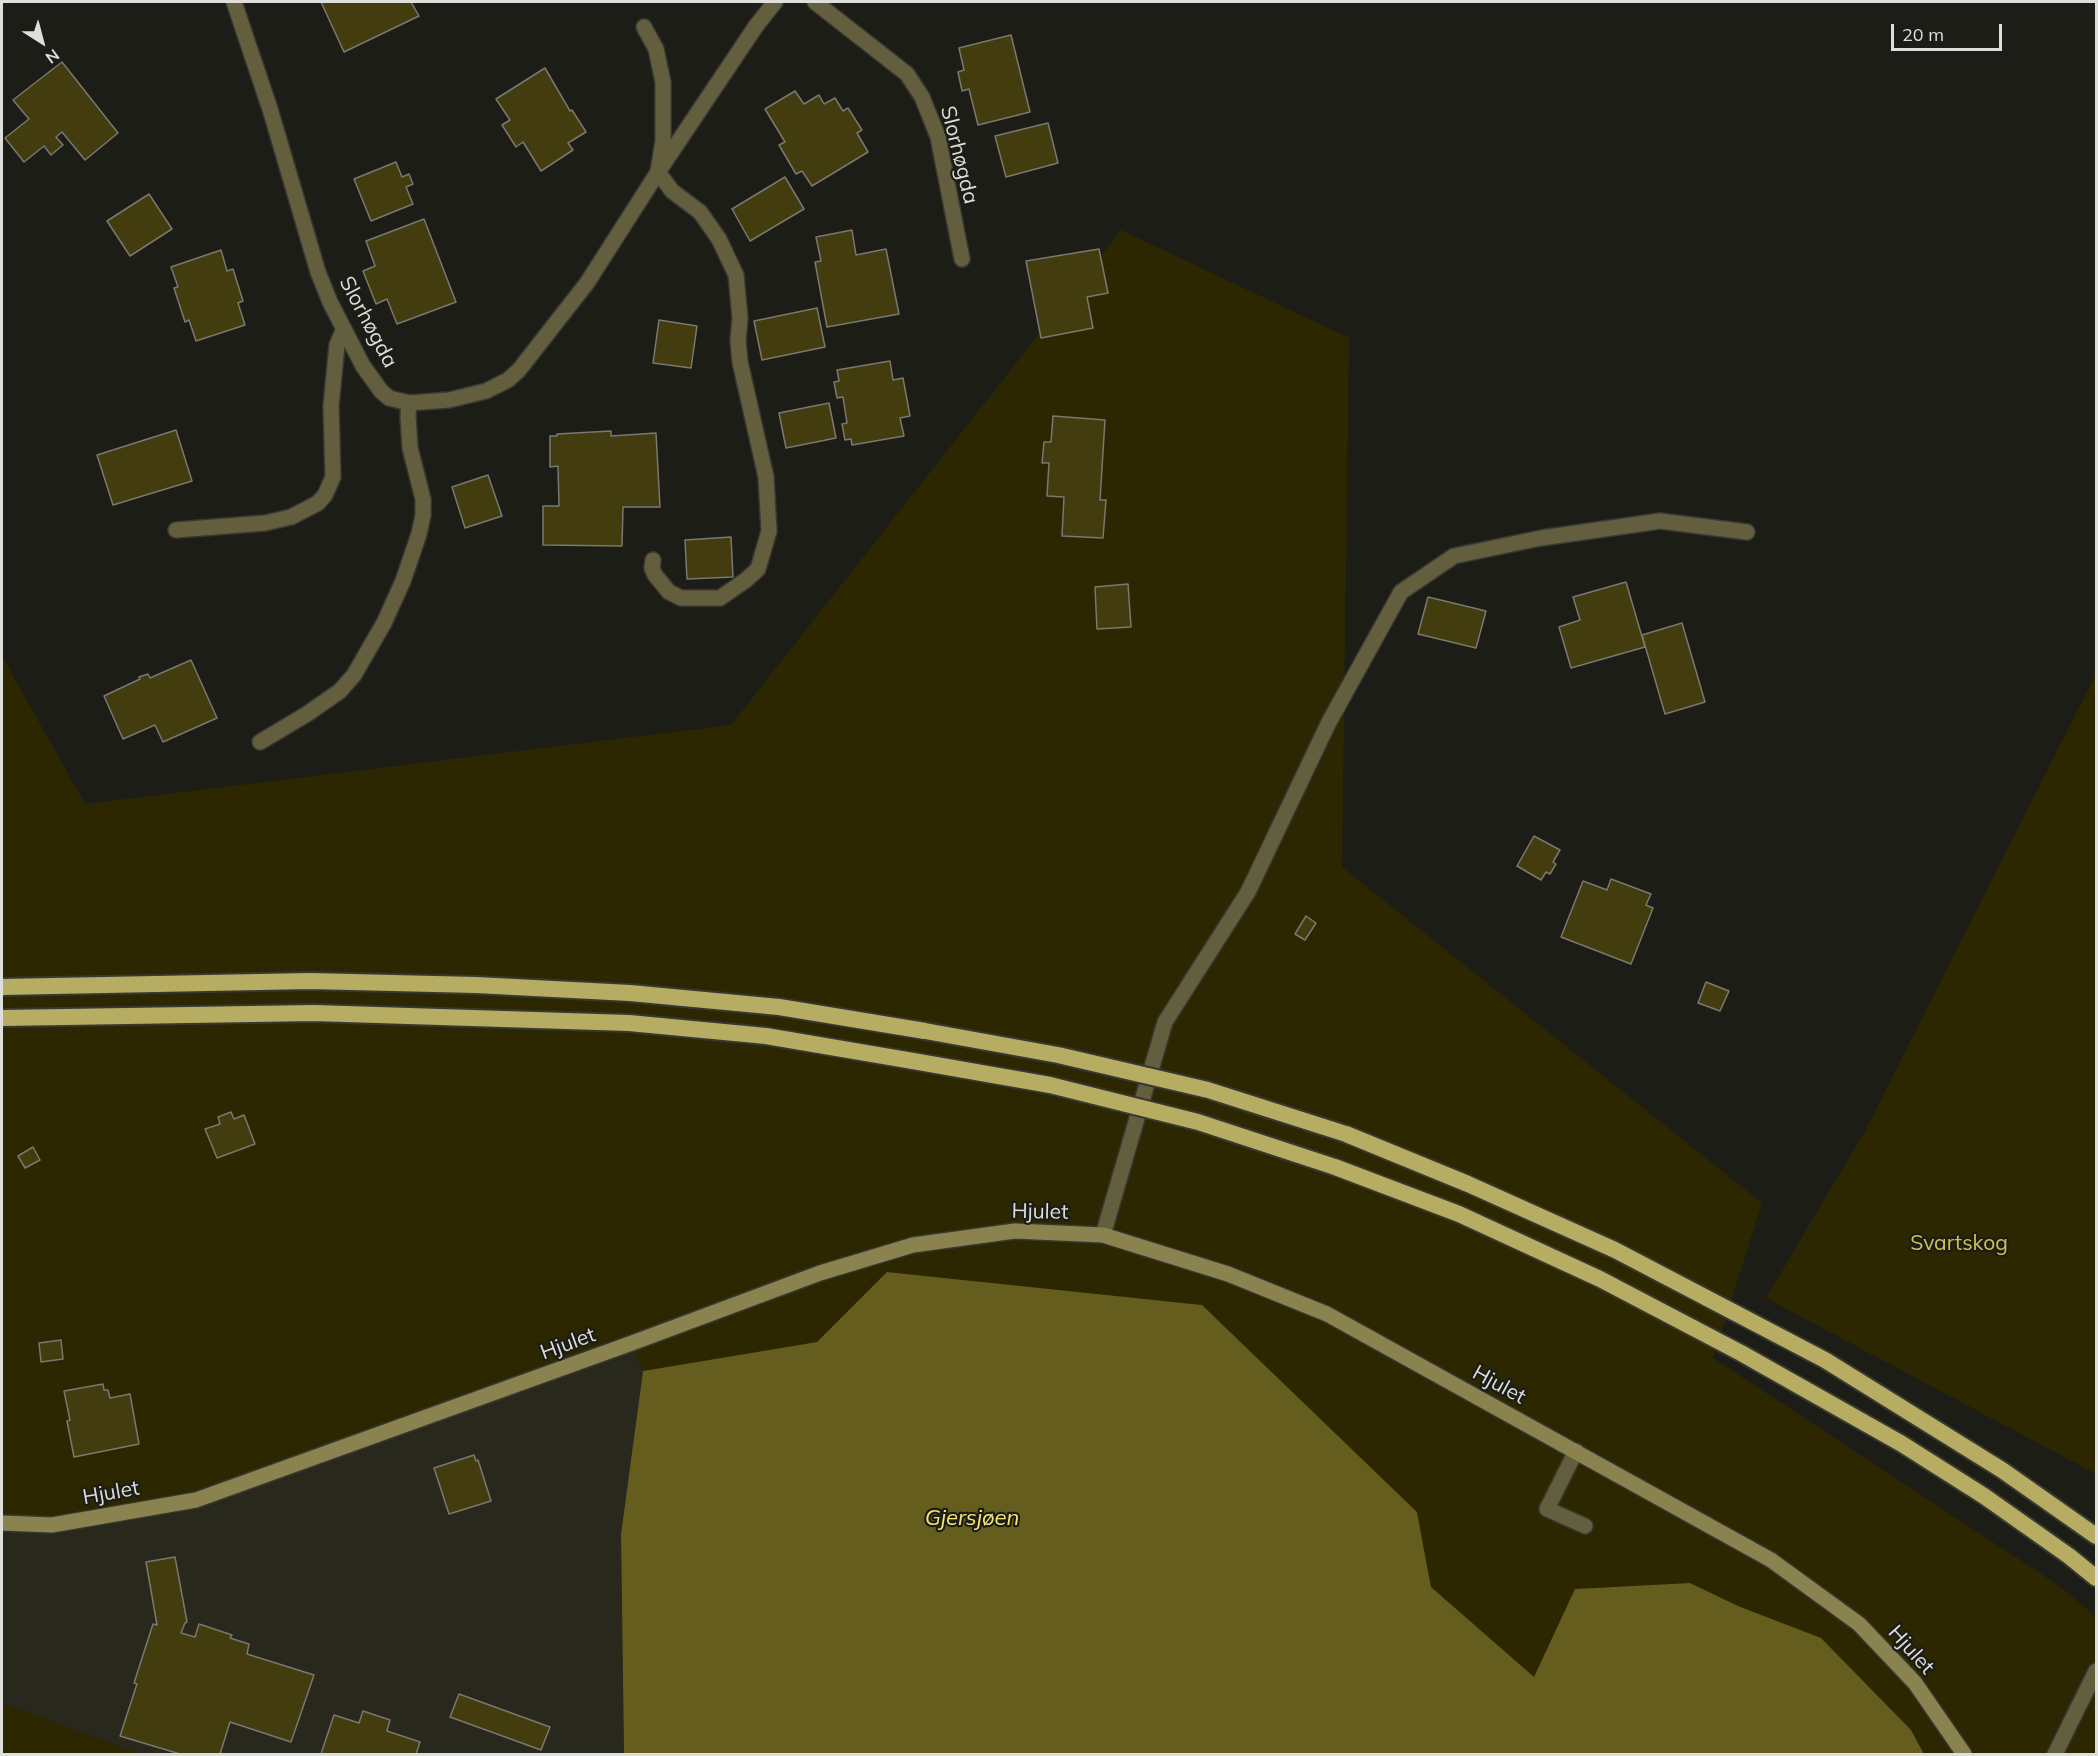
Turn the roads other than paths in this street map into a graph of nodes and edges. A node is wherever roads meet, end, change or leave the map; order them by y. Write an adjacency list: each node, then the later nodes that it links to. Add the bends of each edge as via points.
1 (234, 2): 7 (street, Slorhøgda, via 318,272)
2 (775, 2): 5 (street, Slorhøgda)
3 (815, 2): 6 (street, Slorhøgda, via 907,74 922,97 938,137)
4 (644, 27): 5 (street, Slorhøgda, via 656,49 663,82 663,141)
5 (658, 172): 8 (street, Slorhøgda, via 587,283 519,370 486,391 449,400); 11 (street, via 672,190 700,212 719,239 736,275 740,362 766,477 769,531 758,568 720,598 681,598 669,592 655,575)
6 (962, 259)
7 (343, 331): 8 (street, Slorhøgda, via 381,391 398,402); 9 (street, via 331,406 333,477 325,495 291,517 265,523)
8 (409, 403): 12 (street, via 410,448 423,515 403,581 384,623 354,675 340,691)
9 (176, 530)
10 (1747, 532): 17 (street, via 1660,521 1541,538 1454,556 1401,592 1329,722 1248,891 1165,1022)
11 (653, 560)
12 (260, 742)
13 (2, 982): 14 (highway)
14 (45, 986): 15 (highway); 21 (highway, bridge, via 310,981 630,993 779,1007 926,1031 1058,1055 1208,1090 1346,1134 1615,1250 1825,1360 2002,1470)
15 (2, 987)
16 (2, 1018): 22 (highway, bridge, via 314,1013 629,1023 766,1036 913,1061 1050,1085 1198,1122 1335,1167 1459,1214 1600,1279 1808,1389 1902,1444 1984,1496)
17 (1103, 1235): 18 (main road, Hjulet, via 1228,1274 1326,1314); 19 (main road, Hjulet, via 1015,1231 913,1245 820,1273 196,1500 52,1525)
18 (1576, 1451): 20 (street, via 1547,1509); 24 (main road, Hjulet, via 1771,1560 1859,1624 1915,1683)
19 (2, 1523)
20 (1585, 1526)
21 (2097, 1536)
22 (2097, 1578)
23 (2097, 1671): 25 (street)
24 (1964, 1755)
25 (2055, 1755)

